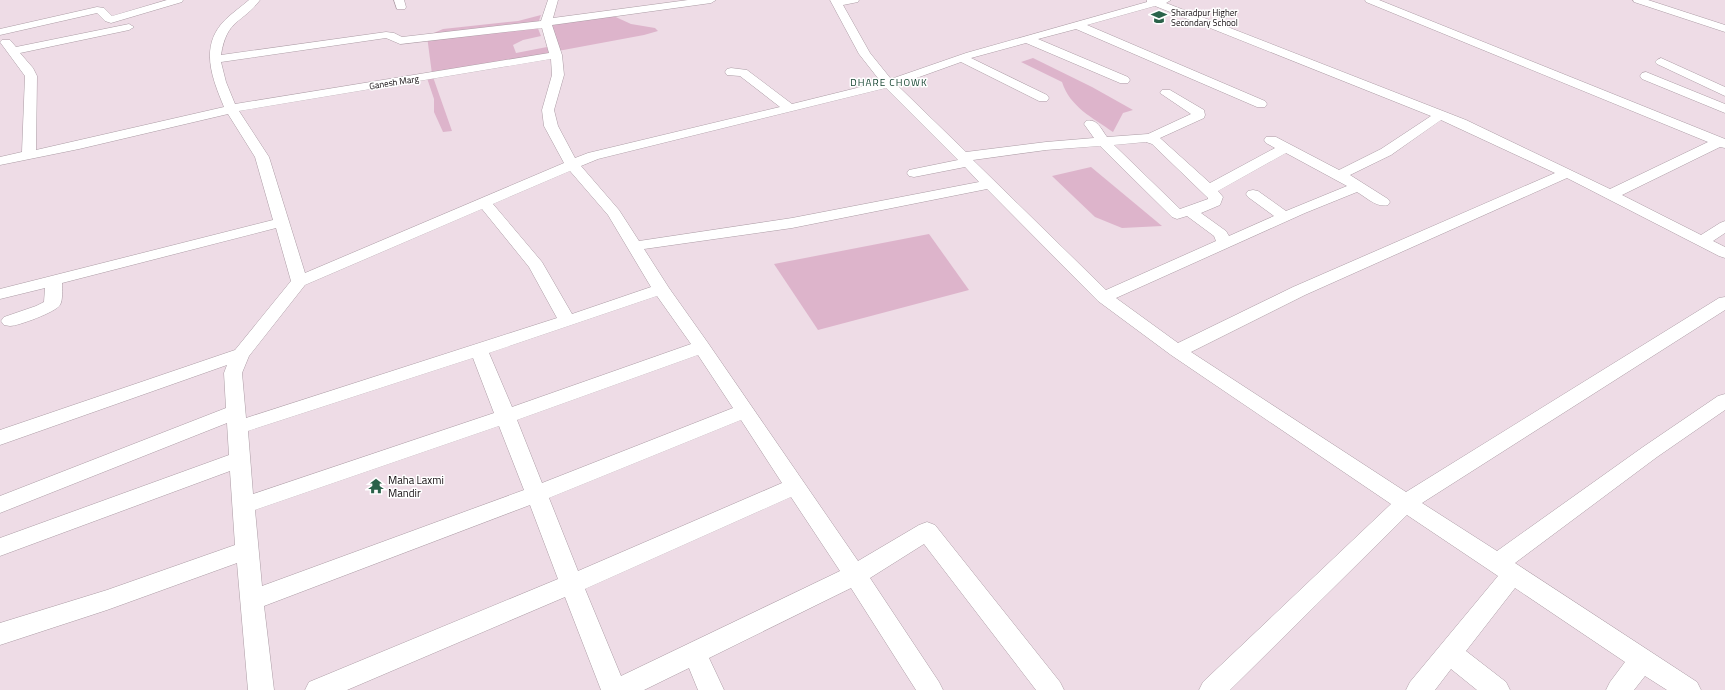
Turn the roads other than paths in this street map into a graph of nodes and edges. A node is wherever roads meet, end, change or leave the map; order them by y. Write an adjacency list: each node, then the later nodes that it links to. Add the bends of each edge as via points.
1 (178, 0): 11 (street)
2 (255, 0): 20 (street, via 228,23 218,40)
3 (553, 0): 12 (street)
4 (711, 0): 12 (street)
5 (854, 0): 10 (street)
6 (1370, 0): 38 (street)
7 (1661, 0): 9 (street)
8 (1157, 1): 13 (street); 33 (street)
9 (1642, 1): 14 (street)
10 (836, 2): 25 (street, via 865,54)
11 (135, 13): 15 (street, via 109,20 100,10 96,10); 17 (street, via 143,23)
12 (546, 23): 18 (street); 20 (street, via 400,41 386,35)
13 (1077, 25): 16 (street); 29 (street)
14 (1725, 29)
15 (0, 32): 17 (street)
16 (1027, 38): 19 (street); 23 (street, via 1112,76)
17 (12, 51): 40 (street, via 29,71 30,76)
18 (556, 55): 31 (street, Ganesh Marg); 43 (street, via 558,75 548,110 551,126)
19 (960, 58): 25 (street); 28 (street)
20 (215, 59): 31 (street, via 220,82)
21 (1661, 62): 26 (street)
22 (731, 72): 30 (street, via 742,73)
23 (1126, 75)
24 (1646, 76): 32 (street)
25 (889, 84): 30 (street); 42 (street)
26 (1725, 92)
27 (1166, 93): 35 (street, via 1199,115)
28 (1043, 98)
29 (1261, 104)
30 (790, 108): 43 (street, via 593,156)
31 (231, 109): 40 (street, Ganesh Marg); 56 (street, via 262,157)
32 (1725, 109)
33 (1440, 115): 46 (street); 47 (street, via 1386,152 1343,173)
34 (1091, 124): 37 (street)
35 (1151, 139): 37 (street); 49 (street, via 1157,141)
36 (1271, 140): 39 (street)
37 (1104, 141): 42 (street, via 1046,146); 54 (street, via 1176,214)
38 (1722, 143): 51 (street)
39 (1285, 148): 47 (street); 49 (street, via 1257,162 1232,179)
40 (30, 155): 41 (street, Ganesh Marg)
41 (3, 160): 44 (street)
42 (965, 160): 45 (street); 48 (street)
43 (572, 165): 52 (street); 60 (street, via 614,213)
44 (0, 172)
45 (914, 173)
46 (1567, 173): 51 (street); 72 (street, via 1299,291)
47 (1350, 182): 53 (street); 55 (street, via 1353,189)
48 (990, 184): 60 (street, via 792,223); 66 (street)
49 (1207, 190): 54 (street, via 1216,197 1215,202)
50 (1253, 194): 55 (street)
51 (1610, 195): 58 (street)
52 (484, 202): 63 (street); 68 (street, via 536,264)
53 (1383, 202)
54 (1192, 211): 59 (street, via 1221,234)
55 (1285, 217): 59 (street)
56 (282, 222): 62 (street); 63 (street)
57 (1725, 226): 58 (street)
58 (1701, 241): 61 (street)
59 (1225, 243): 66 (street)
60 (635, 246): 64 (street)
61 (1725, 253)
62 (54, 280): 65 (street); 69 (street, via 52,304)
63 (299, 281): 73 (street)
64 (661, 289): 68 (street); 70 (street)
65 (0, 294)
66 (1104, 297): 72 (street)
67 (1725, 302): 82 (street)
68 (566, 321): 71 (street)
69 (10, 322)
70 (702, 347): 75 (street); 76 (street)
71 (479, 350): 76 (street); 77 (street, via 256,422)
72 (1177, 351): 82 (street)
73 (241, 354): 77 (street, via 233,373); 78 (street)
74 (1725, 401): 87 (street, via 1650,452)
75 (745, 411): 80 (street); 81 (street)
76 (506, 417): 81 (street); 84 (street)
77 (237, 419): 79 (street); 83 (street)
78 (0, 438)
79 (240, 459): 84 (street); 85 (street)
80 (795, 486): 88 (street); 89 (street)
81 (536, 494): 89 (street); 90 (street)
82 (1405, 503): 87 (street); 102 (street)
83 (0, 505)
84 (243, 506): 86 (street)
85 (0, 547)
86 (247, 550): 90 (street); 91 (street, via 107,600)
87 (1505, 569): 93 (street); 94 (street)
88 (855, 575): 92 (street); 100 (street); 101 (street, via 927,531)
89 (572, 584): 96 (street); 97 (street)
90 (251, 600): 95 (street)
91 (0, 634)
92 (695, 653): 98 (street); 99 (street)
93 (1449, 653): 103 (street); 104 (street)
94 (1642, 660): 105 (street); 106 (street)
95 (261, 690)
96 (318, 690)
97 (614, 690)
98 (618, 690)
99 (711, 690)
100 (930, 690)
101 (1051, 690)
102 (1212, 690)
103 (1419, 690)
104 (1497, 690)
105 (1618, 690)
106 (1688, 690)

